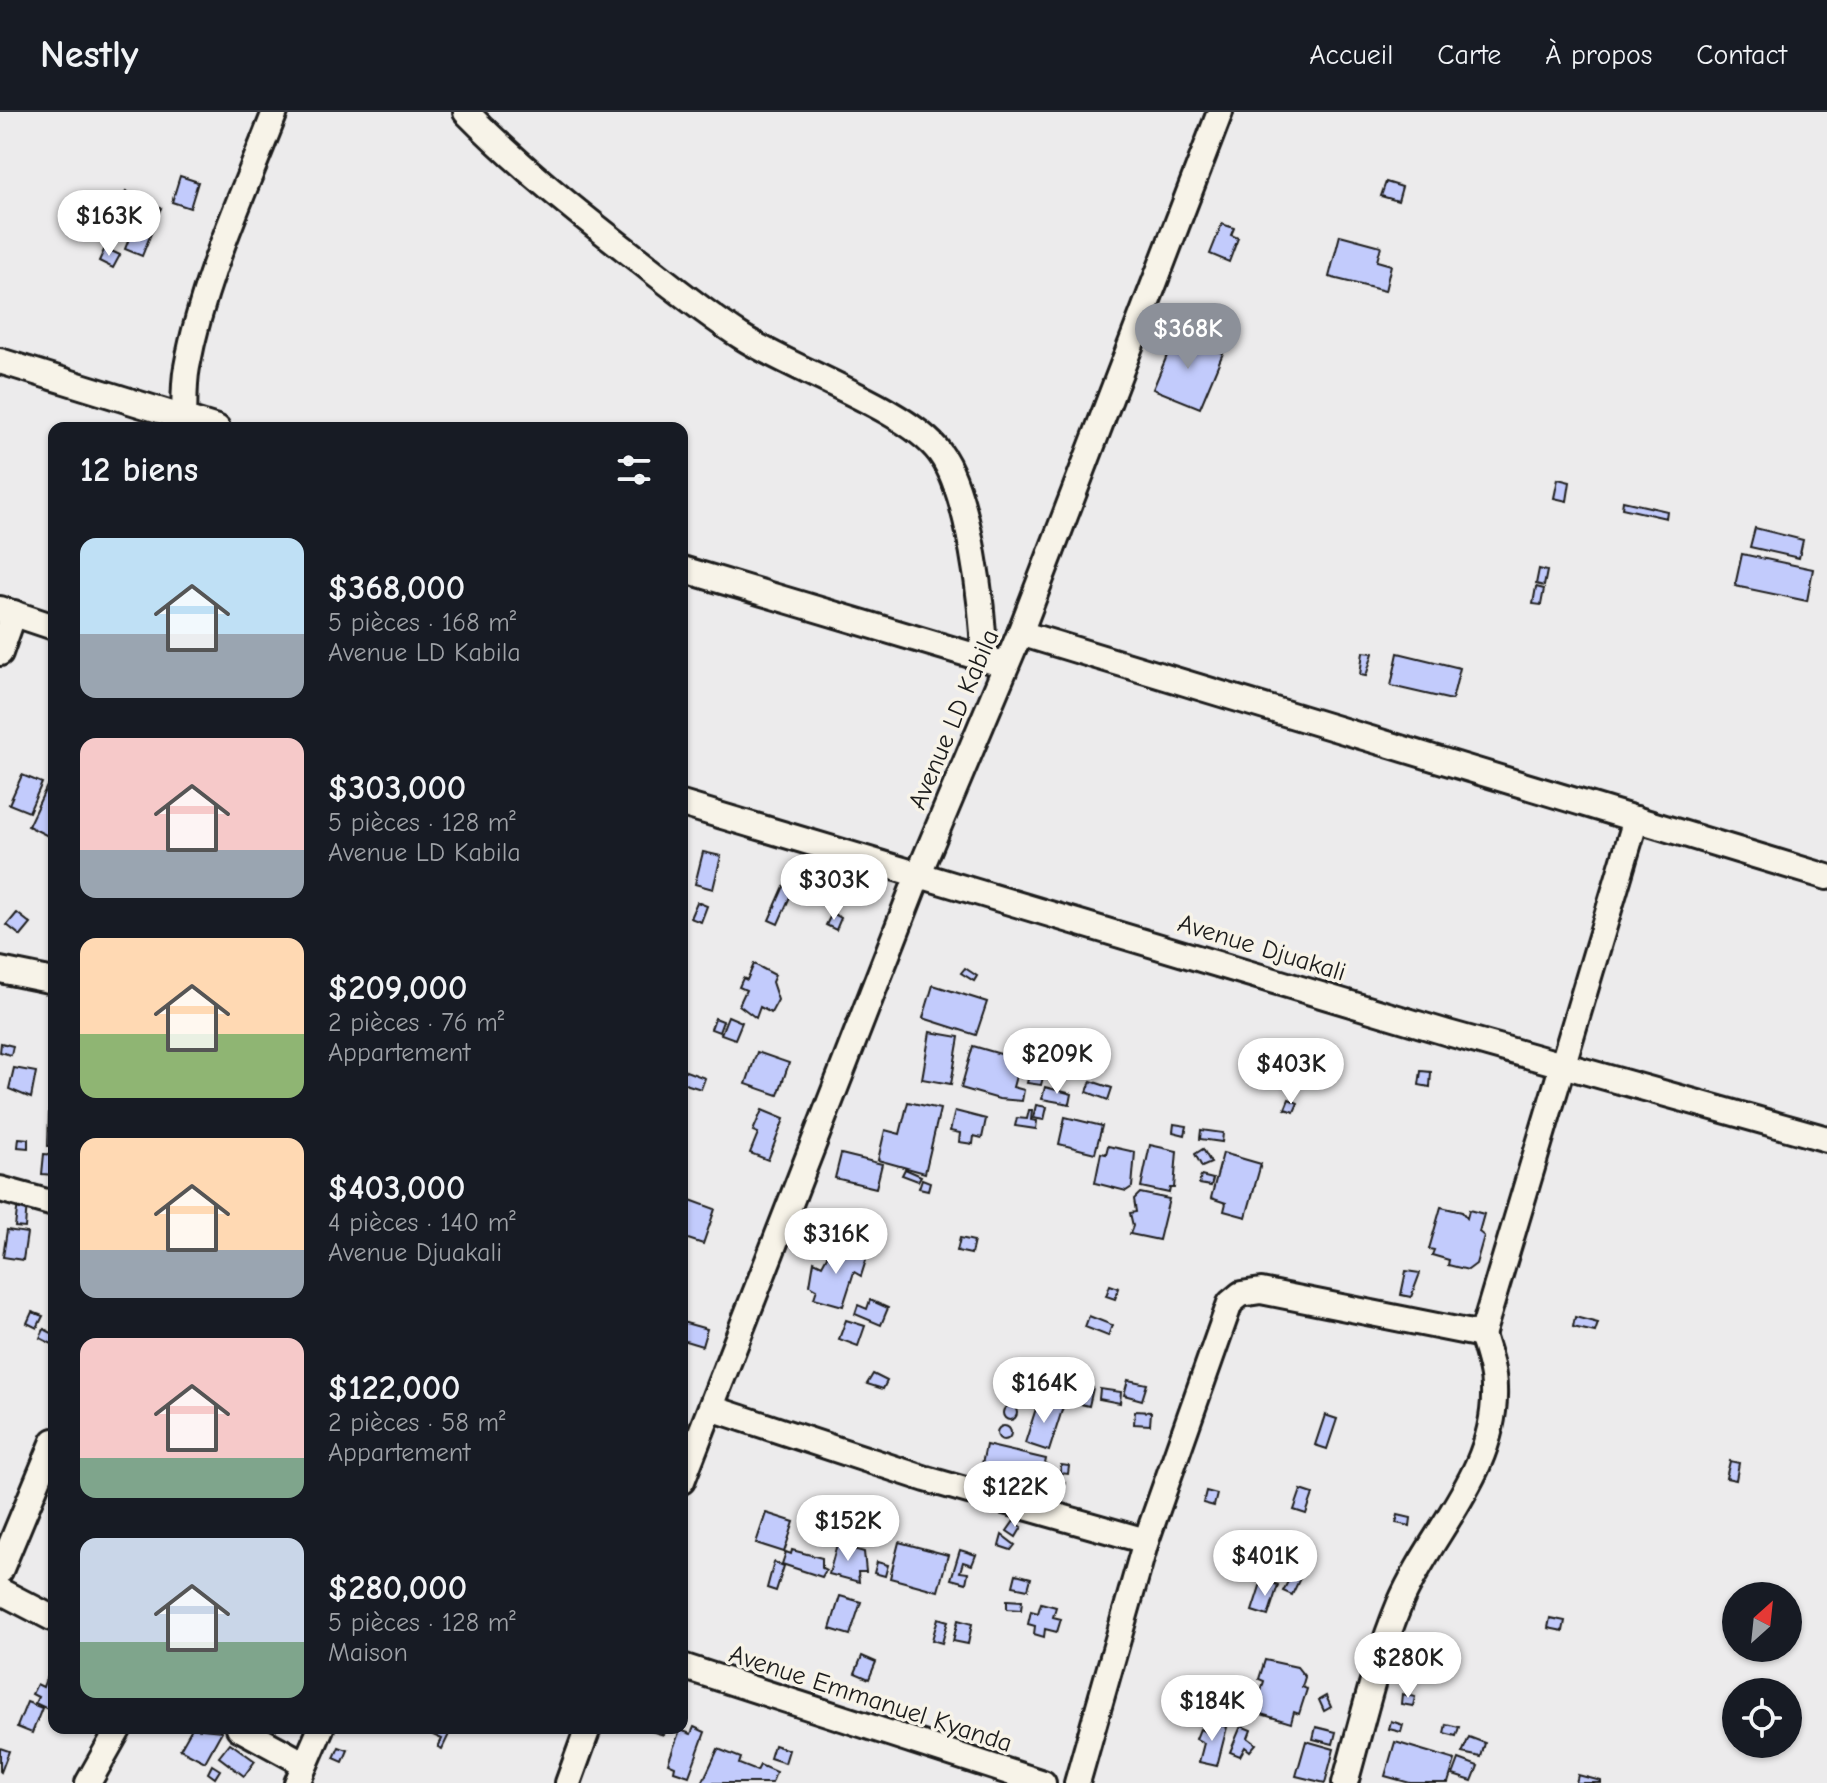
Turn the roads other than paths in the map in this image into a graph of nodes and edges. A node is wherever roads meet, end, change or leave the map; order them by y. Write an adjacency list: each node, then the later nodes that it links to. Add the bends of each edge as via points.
1 (275, 112): 5 (street, via 191,343)
2 (466, 112): 11 (street, via 537,179 682,296 745,339 909,425 938,450 959,490)
3 (1220, 112): 9 (street, Avenue LD Kabila)
4 (0, 361): 5 (street)
5 (184, 422)
6 (688, 571): 11 (street)
7 (7, 611): 8 (street); 10 (street)
8 (48, 625)
9 (1020, 633): 11 (street, Avenue LD Kabila); 13 (street)
10 (0, 653)
11 (994, 662): 14 (street, Avenue LD Kabila)
12 (688, 806): 14 (street, Avenue Djuakali)
13 (1636, 819): 15 (street); 18 (street)
14 (919, 873): 18 (street, Avenue Djuakali); 23 (street, Avenue LD Kabila)
15 (1827, 877)
16 (0, 970): 17 (street)
17 (48, 980)
18 (1564, 1067): 19 (street, Avenue Djuakali); 22 (street)
19 (1827, 1139)
20 (0, 1189): 21 (street)
21 (48, 1202)
22 (1482, 1335): 26 (street, via 1261,1291 1241,1294 1223,1319); 40 (street, via 1494,1384 1484,1450 1401,1601)
23 (711, 1408): 25 (street, Avenue LD Kabila); 26 (street, via 926,1479)
24 (48, 1455): 27 (street)
25 (688, 1466)
26 (1146, 1541): 39 (street)
27 (0, 1571)
28 (0, 1591): 29 (street)
29 (48, 1616)
30 (688, 1668): 38 (street, Avenue Emmanuel Kyanda)
31 (116, 1734): 36 (street)
32 (247, 1734): 35 (street)
33 (318, 1734): 35 (street)
34 (586, 1734): 37 (street)
35 (301, 1774)
36 (88, 1783)
37 (568, 1783)
38 (1043, 1783)
39 (1077, 1783)
40 (1345, 1783)

